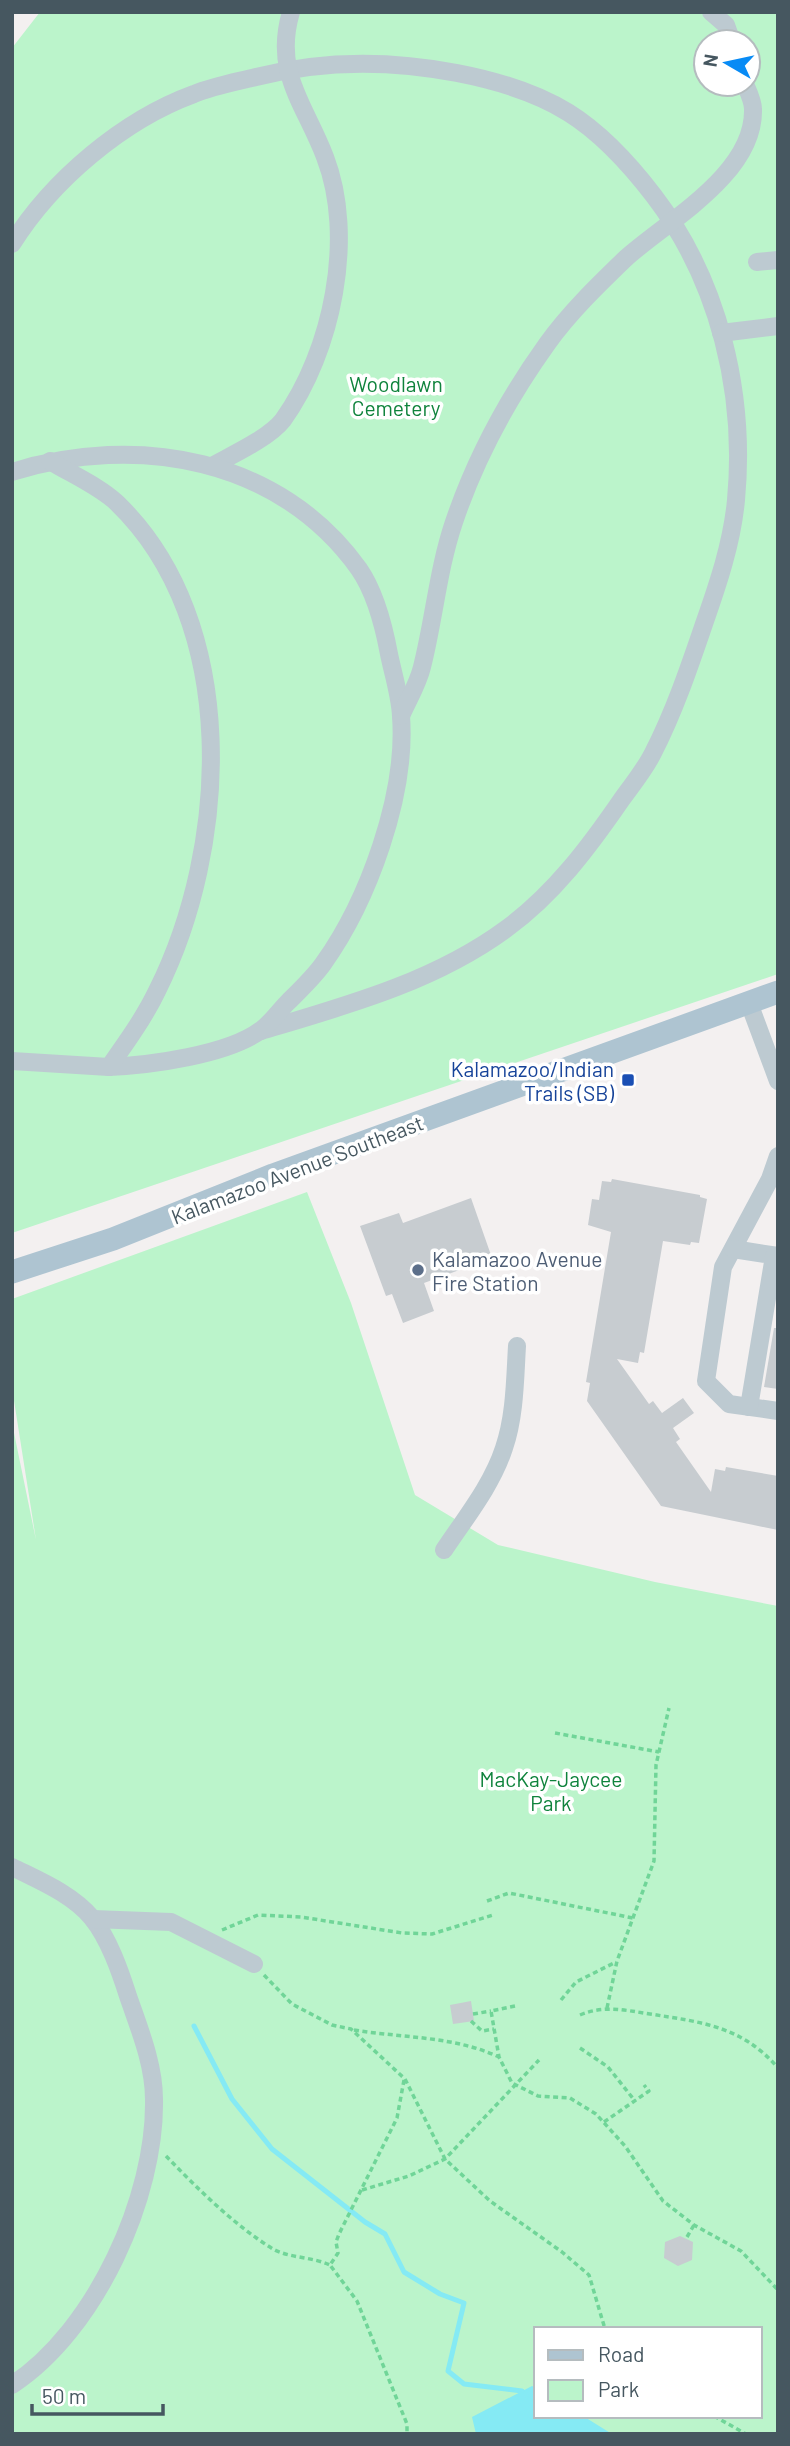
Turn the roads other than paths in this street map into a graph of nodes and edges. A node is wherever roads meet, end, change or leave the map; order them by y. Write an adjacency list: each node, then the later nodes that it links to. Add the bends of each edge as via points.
1 (291, 12): 4 (lane)
2 (711, 12): 3 (lane)
3 (727, 28)
4 (285, 69): 6 (lane, via 382,64 508,83 572,113 622,154); 7 (lane, via 192,94 112,137 34,208); 13 (lane, via 326,159 338,218 335,298 310,372 281,422)
5 (749, 98): 6 (lane, via 753,109 748,132 733,166)
6 (674, 222): 11 (lane, via 702,275); 15 (lane, via 627,257 547,343 496,427 453,524 421,670)
7 (12, 244)
8 (778, 260): 9 (lane)
9 (757, 262)
10 (778, 326): 11 (lane)
11 (721, 333): 18 (lane, via 736,404 736,500 724,564 685,681 652,757 559,883 505,930 431,973 351,1004)
12 (50, 461): 13 (lane, via 141,456); 14 (lane); 20 (lane, via 116,502 157,551 184,604 211,712 208,796 198,869 157,991)
13 (212, 466): 15 (lane, via 266,485 288,500 325,529 360,571 384,630)
14 (12, 472)
15 (401, 716): 18 (lane, via 398,770 387,825 365,893 323,965)
16 (778, 992): 17 (main road, Kalamazoo Avenue Southeast)
17 (749, 1003): 21 (lane); 25 (main road, Kalamazoo Avenue Southeast, via 273,1175 114,1239)
18 (261, 1031): 20 (lane, via 155,1065)
19 (12, 1060): 20 (lane)
20 (109, 1067)
21 (778, 1081)
22 (778, 1156): 23 (lane)
23 (733, 1248): 24 (lane); 27 (lane, via 723,1267 706,1381 729,1404)
24 (776, 1256): 27 (lane)
25 (12, 1272)
26 (517, 1346): 29 (lane, via 505,1447 488,1485)
27 (750, 1407): 28 (lane)
28 (778, 1411)
29 (444, 1550)
30 (12, 1867): 31 (lane, via 65,1895)
31 (93, 1919): 32 (lane, via 171,1922); 33 (lane, via 120,1972 145,2046 154,2096 152,2142 121,2247 94,2300 58,2343)
32 (254, 1964)
33 (12, 2385)

